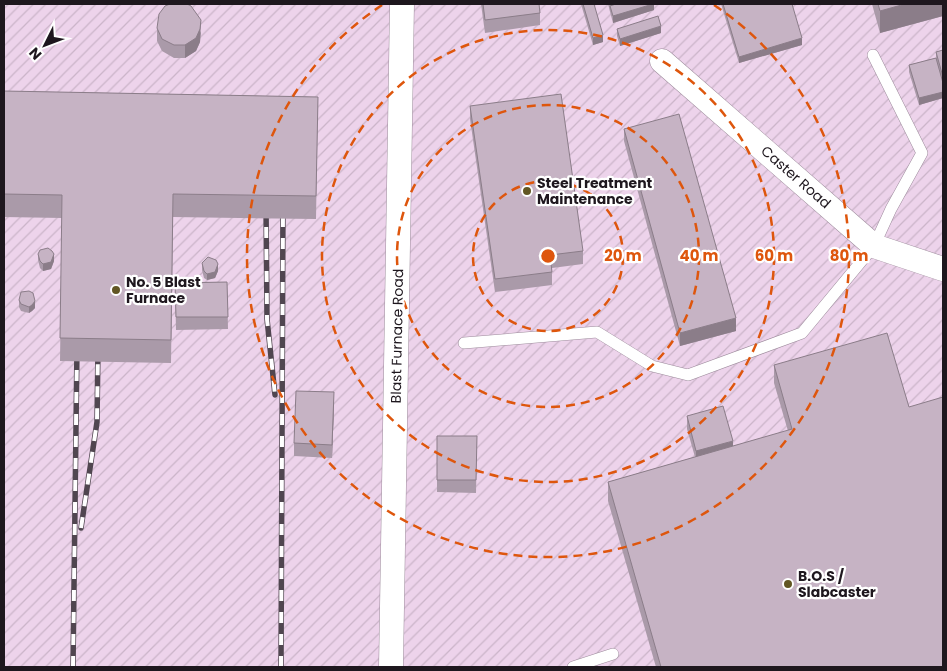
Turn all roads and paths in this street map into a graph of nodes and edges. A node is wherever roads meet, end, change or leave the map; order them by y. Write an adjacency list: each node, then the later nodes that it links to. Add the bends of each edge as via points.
1 (402, 4): 8 (street, Blast Furnace Road)
2 (872, 55): 4 (lane, via 922,153)
3 (662, 61): 4 (street, Caster Road)
4 (874, 246): 5 (street, Caster Road); 6 (lane, via 802,333 688,374 652,366 597,332)
5 (943, 269)
6 (464, 343)
7 (613, 654): 9 (lane)
8 (391, 667)
9 (573, 667)

